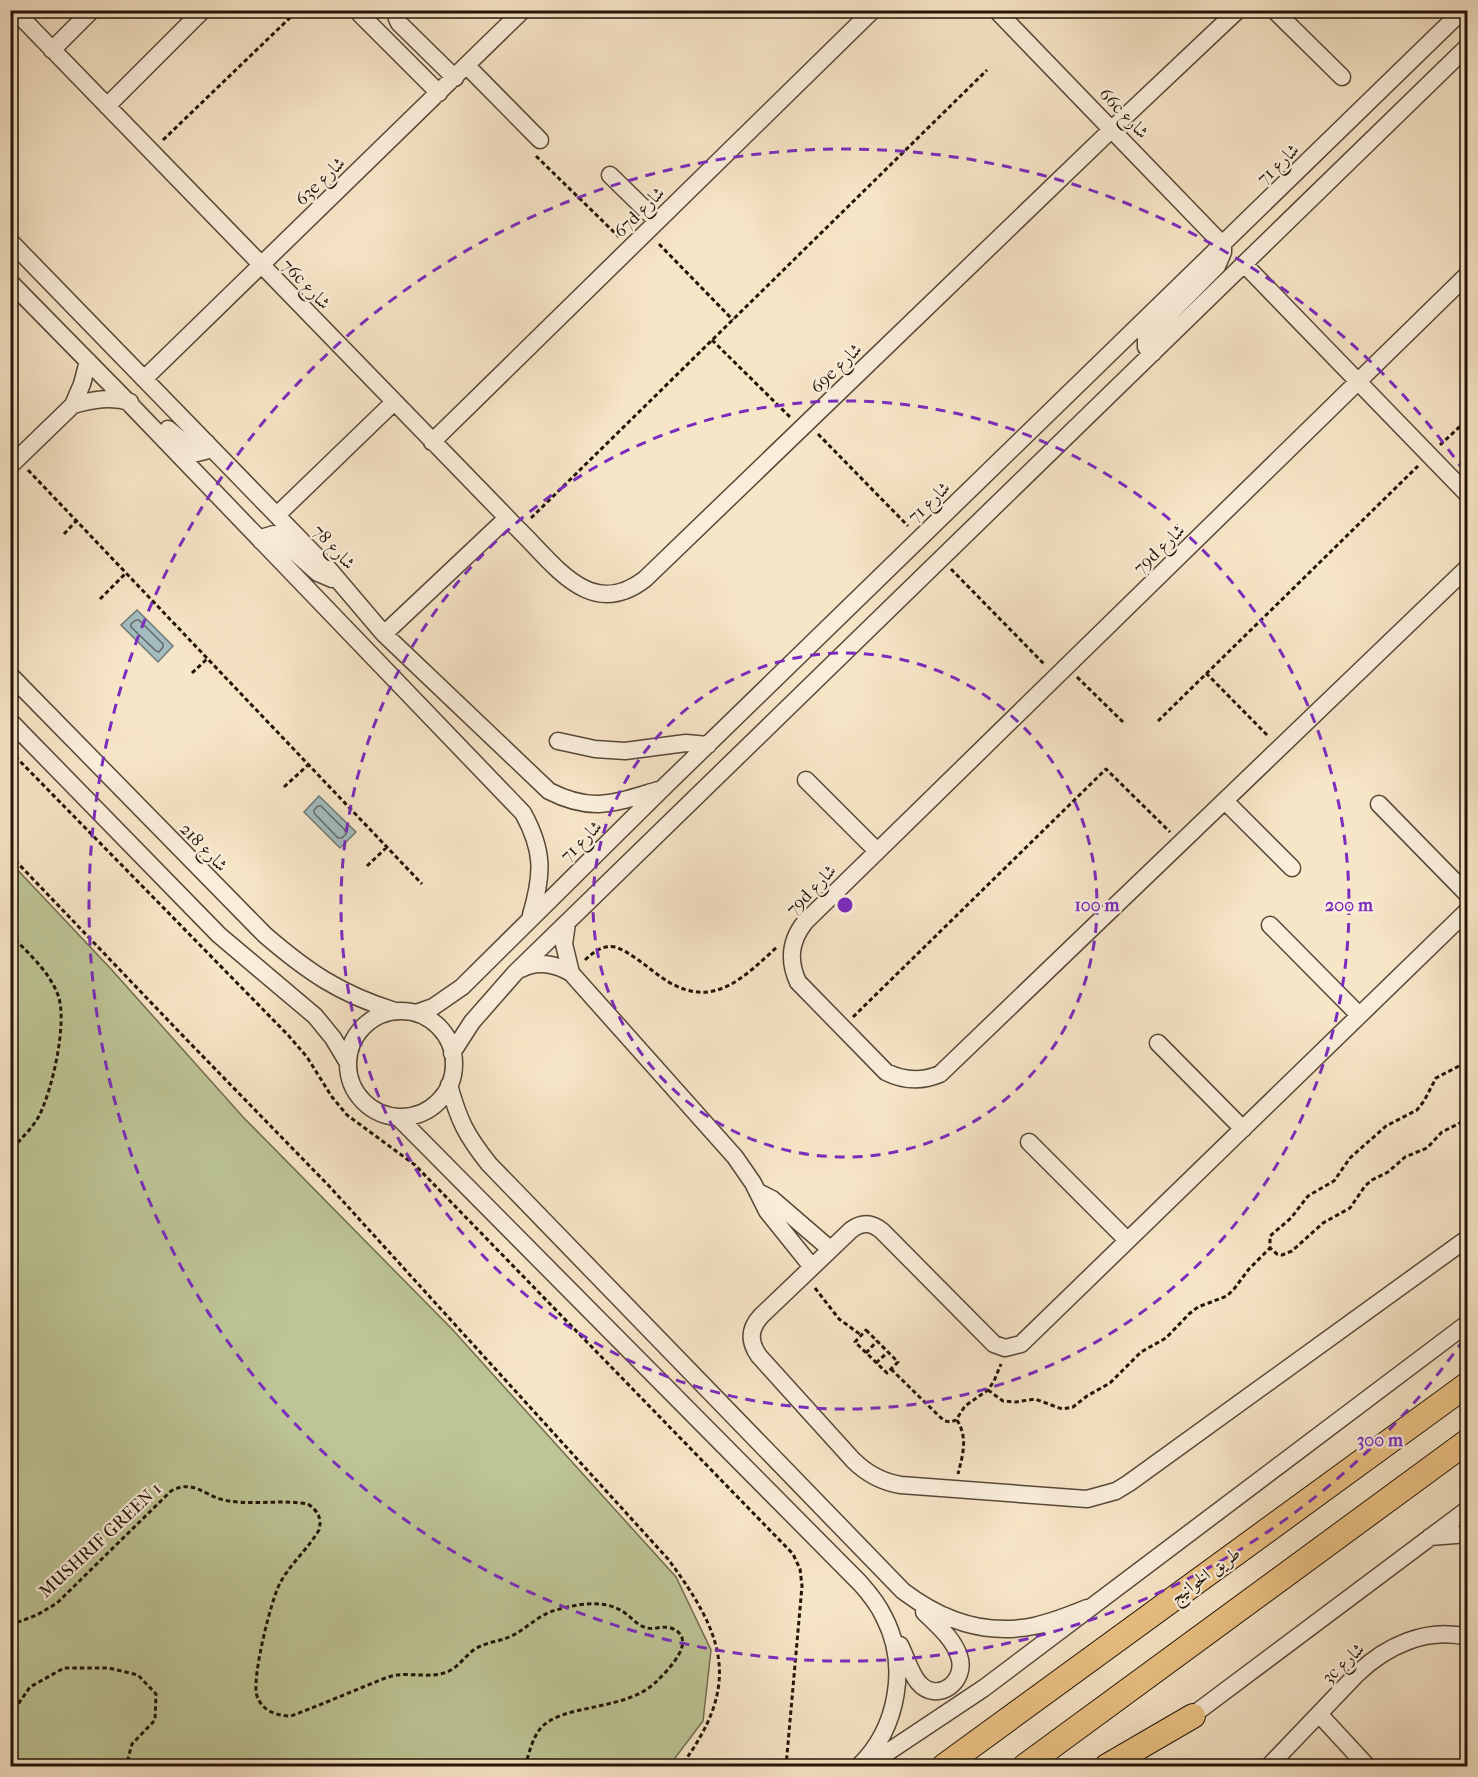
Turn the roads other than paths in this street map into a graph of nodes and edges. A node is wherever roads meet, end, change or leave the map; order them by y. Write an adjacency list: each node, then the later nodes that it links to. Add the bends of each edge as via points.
1 (14, 10): 13 (street, 76c شارع)
2 (92, 10): 13 (street)
3 (203, 10): 17 (street)
4 (398, 10): 14 (street, via 399,23)
5 (524, 10): 14 (street, 63e شارع)
6 (873, 10): 21 (street, 67d شارع)
7 (996, 10): 18 (street, 66c شارع)
8 (1238, 10): 18 (street, 69e شارع)
9 (1274, 10): 15 (street)
10 (1463, 10): 23 (street, شارع 71)
11 (360, 14): 16 (street)
12 (1467, 46): 24 (street)
13 (52, 50): 17 (street, 76c شارع)
14 (461, 72): 16 (street, 63e شارع); 19 (street)
15 (1342, 77)
16 (439, 93): 25 (street, 63e شارع)
17 (106, 106): 25 (street, 76c شارع)
18 (1112, 129): 23 (street, 66c شارع); 44 (street, 69e شارع, via 645,579 617,595 601,596)
19 (535, 145)
20 (610, 175): 21 (street)
21 (652, 226): 35 (street, 67d شارع)
22 (10, 241): 30 (street, شارع 78)
23 (1223, 245): 28 (street, via 1217,266 1146,338 1146,347); 49 (street, شارع 71)
24 (1244, 264): 28 (street); 31 (street)
25 (261, 265): 30 (street, 63e شارع); 33 (street, 76c شارع)
26 (1467, 274): 31 (street, 79d شارع)
27 (10, 282): 29 (street)
28 (1153, 353): 59 (street)
29 (88, 361): 32 (street); 34 (street)
30 (144, 379): 36 (street, شارع 78)
31 (1358, 383): 38 (street); 54 (street, 79d شارع)
32 (127, 401): 34 (street, via 91,400); 36 (street, via 149,413 193,451 205,451); 41 (street)
33 (394, 402): 35 (street, 76c شارع); 39 (street)
34 (73, 405): 37 (street)
35 (432, 442): 40 (street, 76c شارع)
36 (207, 443): 39 (street, شارع 78)
37 (14, 463)
38 (1467, 495)
39 (277, 515): 43 (street, شارع 78)
40 (513, 524): 44 (street, 76c شارع); 45 (street)
41 (261, 542): 43 (street, via 273,534 318,573); 58 (street, via 523,813 536,839 541,868)
42 (1467, 567): 52 (street, 79d شارع)
43 (339, 580): 45 (street, شارع 78)
44 (573, 583)
45 (384, 634): 51 (street, شارع 78, via 549,791 585,805 605,805)
46 (10, 675): 63 (street, شارع 218, via 265,935 327,984)
47 (10, 721): 68 (street, via 219,935 315,1016)
48 (558, 741): 49 (street, via 625,751)
49 (708, 744): 51 (street, شارع 71)
50 (806, 780): 54 (street)
51 (662, 789): 58 (street, شارع 71)
52 (1225, 801): 54 (street, 79d شارع, via 940,1074 922,1080 903,1079 879,1066 798,982 792,965 792,946 805,922); 55 (street)
53 (1379, 804): 56 (street)
54 (877, 851)
55 (1292, 868)
56 (1467, 896)
57 (1467, 910): 65 (street)
58 (530, 918): 64 (street, شارع 71, via 462,987)
59 (567, 923): 61 (street); 62 (street, via 564,944)
60 (1270, 925): 65 (street)
61 (515, 973): 62 (street, via 538,964 550,964); 67 (street, via 472,1022)
62 (571, 973): 73 (street, via 735,1157)
63 (395, 1011): 64 (street); 68 (street, via 374,1018 358,1032)
64 (416, 1013): 67 (street, via 440,1028)
65 (1359, 1016): 71 (street)
66 (1158, 1043): 71 (street)
67 (453, 1053): 69 (street)
68 (348, 1063): 70 (street, via 351,1083 362,1101 379,1112)
69 (449, 1085): 70 (street, via 428,1108); 84 (street, via 459,1120 489,1164)
70 (398, 1117): 86 (street, via 860,1582)
71 (1243, 1129): 75 (street)
72 (1029, 1142): 75 (street)
73 (758, 1192): 76 (street, via 772,1199); 77 (street)
74 (1467, 1238): 77 (street, via 1129,1483 1087,1499 901,1485 880,1480 861,1468 754,1349 751,1340 755,1323)
75 (1127, 1240): 76 (street, via 1021,1344 1005,1348 990,1340 875,1226 858,1225)
76 (830, 1249): 77 (street)
77 (808, 1271)
78 (1467, 1323): 85 (street)
79 (1467, 1383): 92 (highway, طريق الخوانيج)
80 (1467, 1441): 93 (highway)
81 (1467, 1509): 83 (street)
82 (1467, 1534): 83 (street)
83 (1430, 1537): 89 (street)
84 (903, 1591): 85 (street, via 936,1614 975,1627 1034,1626); 86 (street, via 957,1649 962,1666 954,1684 938,1691 922,1687)
85 (1087, 1608): 91 (street, via 984,1688)
86 (885, 1618): 90 (street, via 896,1657 896,1695 885,1730)
87 (1467, 1637): 88 (street, 3c شارع, via 1423,1637 1387,1650 1371,1660)
88 (1319, 1714): 96 (street, 3c شارع); 97 (street)
89 (1192, 1716): 94 (highway); 95 (street)
90 (859, 1767)
91 (867, 1767)
92 (944, 1767)
93 (1025, 1767)
94 (1107, 1767)
95 (1125, 1767)
96 (1269, 1767)
97 (1367, 1767)

